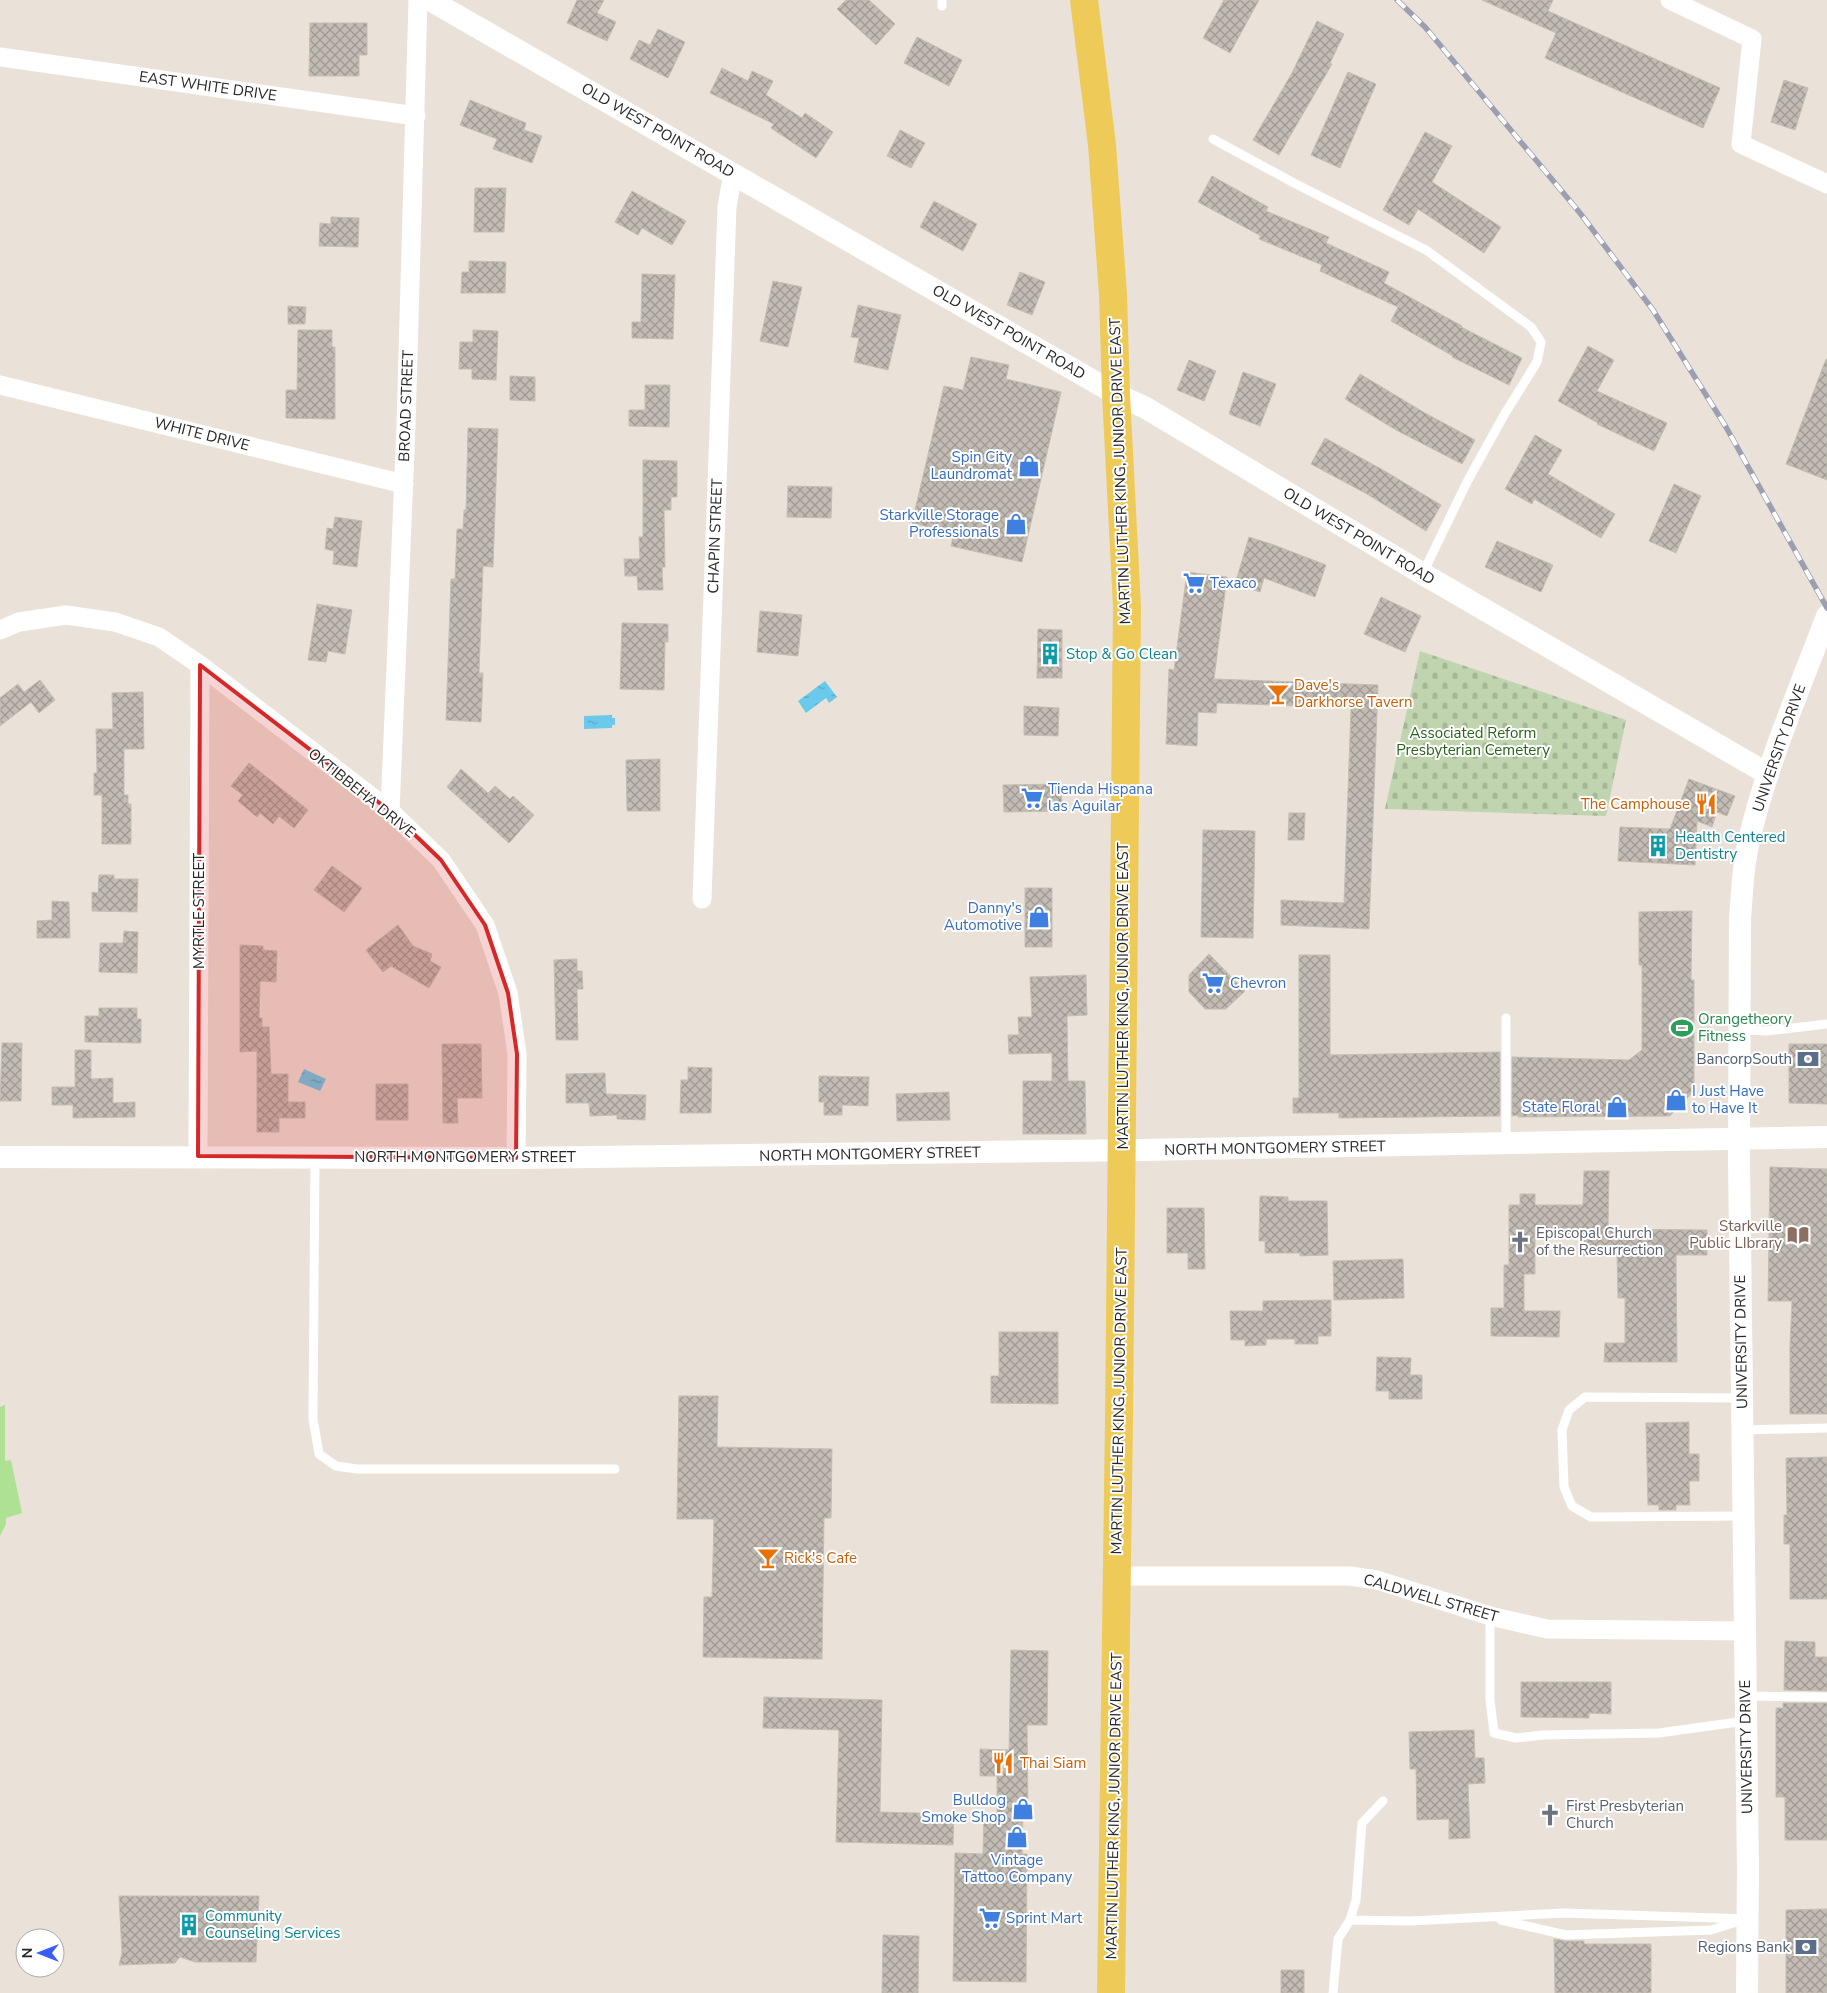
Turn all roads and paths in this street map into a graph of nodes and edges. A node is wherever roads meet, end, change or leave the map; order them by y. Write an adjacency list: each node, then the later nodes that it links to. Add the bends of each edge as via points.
1 (418, 0): 6 (street, BROAD STREET)
2 (430, 0): 8 (street, OLD WEST POINT ROAD)
3 (1084, 0): 11 (main road, MARTIN LUTHER KING, JUNIOR DRIVE EAST, via 1102,146 1113,294)
4 (1670, 0): 9 (street, via 1752,39 1741,144)
5 (0, 57): 6 (street, EAST WHITE DRIVE)
6 (416, 116): 12 (street, BROAD STREET)
7 (1213, 138): 13 (lane, via 1426,250 1531,327 1541,342 1538,362 1467,482)
8 (733, 173): 11 (street, OLD WEST POINT ROAD); 19 (street, CHAPIN STREET, via 727,207)
9 (1827, 184)
10 (0, 385): 12 (street, WHITE DRIVE)
11 (1116, 394): 13 (street, OLD WEST POINT ROAD, via 1146,408); 26 (main road, MARTIN LUTHER KING, JUNIOR DRIVE EAST, via 1127,607)
12 (404, 484): 18 (street, BROAD STREET)
13 (1423, 574): 17 (street, OLD WEST POINT ROAD)
14 (1827, 616): 17 (street, UNIVERSITY DRIVE)
15 (0, 630): 16 (street, OKTIBBEHA DRIVE, via 19,622 66,615 115,622 158,637)
16 (200, 665): 18 (street, OKTIBBEHA DRIVE); 27 (street, MYRTLE STREET)
17 (1768, 774): 22 (street, UNIVERSITY DRIVE, via 1750,836 1742,888)
18 (390, 811): 30 (street, OKTIBBEHA DRIVE, via 441,860 485,925 499,962 510,1001 517,1054)
19 (702, 898)
20 (1506, 1018): 25 (lane)
21 (1827, 1024): 22 (lane, via 1767,1031)
22 (1741, 1030): 24 (street, UNIVERSITY DRIVE)
23 (1827, 1137): 24 (street, NORTH MONTGOMERY STREET)
24 (1739, 1138): 25 (street, NORTH MONTGOMERY STREET); 31 (street, UNIVERSITY DRIVE)
25 (1506, 1144): 26 (street, NORTH MONTGOMERY STREET)
26 (1122, 1150): 30 (street, NORTH MONTGOMERY STREET); 36 (main road, MARTIN LUTHER KING, JUNIOR DRIVE EAST)
27 (198, 1156): 28 (street, NORTH MONTGOMERY STREET); 29 (street, NORTH MONTGOMERY STREET)
28 (0, 1157)
29 (315, 1157): 30 (street, NORTH MONTGOMERY STREET); 34 (lane, via 314,1419 319,1454 336,1466 357,1469)
30 (516, 1158)
31 (1742, 1398): 33 (street, UNIVERSITY DRIVE); 35 (lane, via 1585,1397 1568,1410 1562,1430 1564,1487 1572,1506 1591,1517)
32 (1827, 1428): 33 (lane)
33 (1742, 1430): 35 (street, UNIVERSITY DRIVE)
34 (615, 1469)
35 (1743, 1516): 38 (street, UNIVERSITY DRIVE)
36 (1117, 1576): 37 (street, CALDWELL STREET, via 1350,1576 1377,1580); 46 (main road, MARTIN LUTHER KING, JUNIOR DRIVE EAST)
37 (1490, 1616): 38 (street, CALDWELL STREET, via 1547,1629); 41 (lane, via 1490,1700 1494,1734 1516,1738 1659,1733)
38 (1745, 1631): 39 (street, UNIVERSITY DRIVE)
39 (1745, 1696): 40 (lane); 41 (street, UNIVERSITY DRIVE)
40 (1827, 1698)
41 (1745, 1721): 44 (street, UNIVERSITY DRIVE)
42 (1382, 1802): 45 (lane, via 1362,1823 1356,1900)
43 (1490, 1917): 44 (lane, via 1564,1913); 44 (lane, via 1566,1935 1711,1930); 45 (lane)
44 (1748, 1919): 48 (street, UNIVERSITY DRIVE)
45 (1350, 1920): 47 (lane, via 1338,1939)
46 (1111, 1993)
47 (1333, 1993)
48 (1747, 1993)

